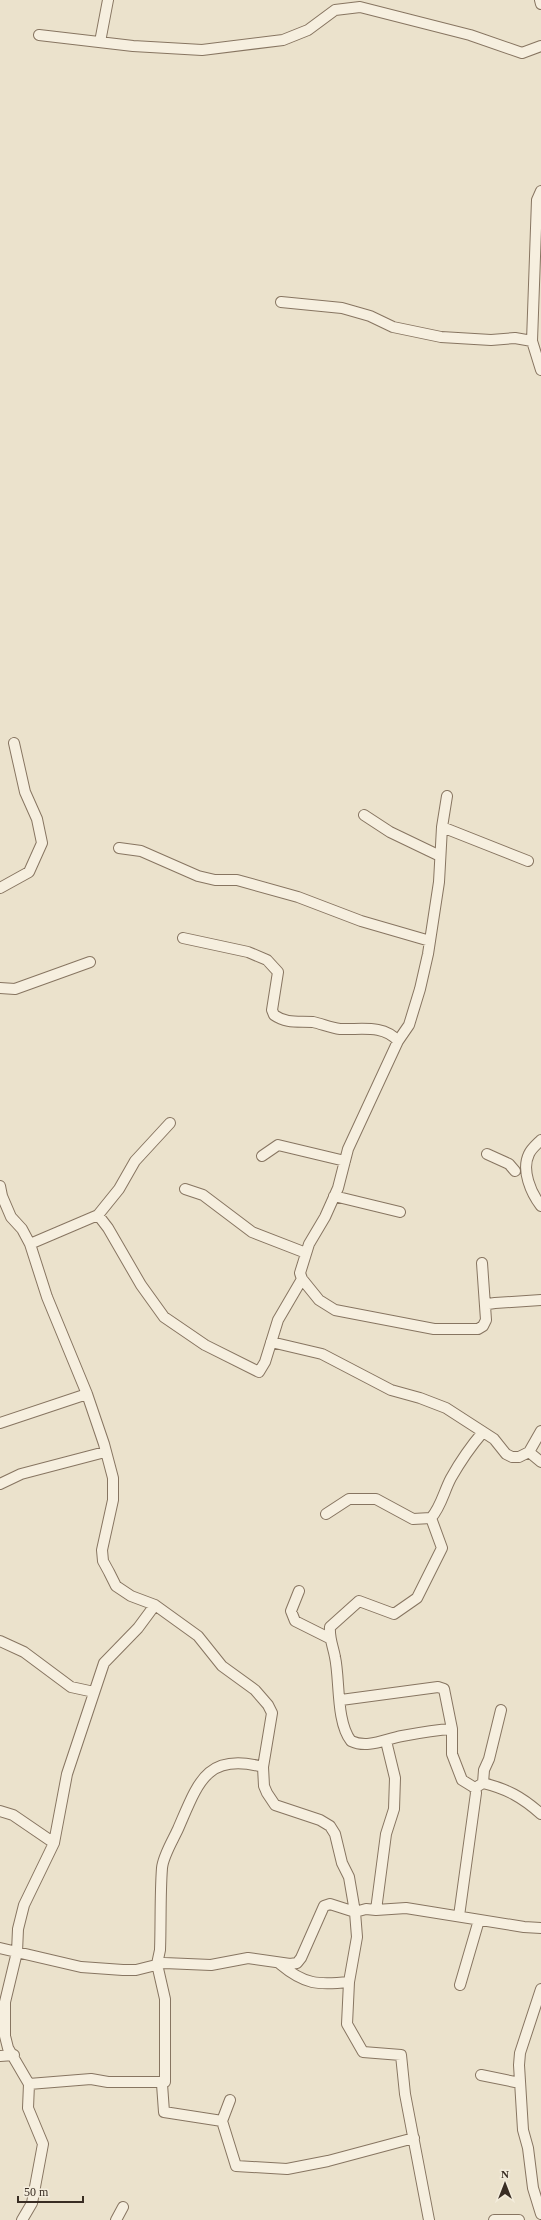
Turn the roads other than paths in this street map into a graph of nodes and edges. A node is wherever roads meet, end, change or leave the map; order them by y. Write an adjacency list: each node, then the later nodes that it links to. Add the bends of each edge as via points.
1 (108, 0): 5 (street)
2 (540, 0): 3 (street)
3 (541, 4)
4 (39, 35): 5 (street)
5 (100, 42): 6 (street, via 202,50 283,40 308,30 336,10 360,7 470,35 522,53)
6 (541, 46)
7 (541, 191): 9 (street, via 537,200)
8 (281, 302): 9 (street, via 342,308 370,316 393,327 442,337 492,340 515,338)
9 (532, 341): 10 (street)
10 (541, 370)
11 (14, 743): 18 (street, via 25,792 37,819 42,843 29,872)
12 (447, 796): 14 (street)
13 (364, 814): 16 (street, via 390,832)
14 (442, 827): 16 (street); 17 (street)
15 (120, 848): 20 (street, via 141,851 198,876 214,880 237,880 298,897 361,921)
16 (440, 856): 20 (street, via 439,882)
17 (528, 861)
18 (0, 888)
19 (183, 938): 23 (street, via 248,952 267,960 278,972 272,1010 279,1019 290,1022 313,1022 339,1029 384,1031 393,1035)
20 (430, 942): 23 (street, via 409,1025)
21 (90, 962): 22 (street, via 15,989)
22 (0, 988)
23 (398, 1042): 28 (street, via 348,1149)
24 (170, 1123): 37 (street, via 135,1161 119,1189)
25 (541, 1140): 29 (street, via 529,1153)
26 (487, 1154): 30 (street, via 509,1164)
27 (262, 1156): 28 (street, via 278,1145)
28 (345, 1161): 34 (street)
29 (526, 1166): 30 (street); 31 (street)
30 (515, 1171): 31 (street)
31 (529, 1180): 35 (street, via 530,1189)
32 (0, 1186): 38 (street, via 12,1217)
33 (185, 1189): 39 (street, via 203,1196 252,1232)
34 (334, 1196): 36 (street); 39 (street)
35 (541, 1206)
36 (400, 1212)
37 (98, 1215): 38 (street); 44 (street, via 164,1317 206,1345 259,1372)
38 (30, 1244): 45 (street, via 47,1297)
39 (306, 1253): 41 (street, via 300,1273)
40 (482, 1263): 43 (street)
41 (302, 1279): 43 (street, via 319,1300 336,1310 434,1329 478,1329 486,1320); 44 (street, via 278,1320)
42 (541, 1300): 43 (street, via 495,1302)
43 (486, 1307)
44 (271, 1342): 48 (street, via 322,1354 391,1390 446,1408)
45 (87, 1394): 46 (street); 49 (street)
46 (0, 1423)
47 (541, 1431): 50 (street)
48 (483, 1432): 50 (street, via 512,1457); 54 (street, via 470,1447 451,1478 436,1513)
49 (105, 1452): 52 (street, via 20,1474); 56 (street, via 113,1478 113,1500 102,1550 104,1561 116,1586 131,1596)
50 (529, 1452): 51 (street)
51 (541, 1462)
52 (0, 1484)
53 (326, 1514): 54 (street, via 349,1499 376,1499 413,1519)
54 (431, 1518): 57 (street, via 442,1548 417,1598 394,1614 359,1601 332,1623)
55 (299, 1591): 57 (street, via 291,1611 295,1620)
56 (155, 1605): 59 (street, via 138,1628 104,1663); 64 (street, via 198,1636 222,1666 255,1690 268,1705 272,1714)
57 (329, 1638): 60 (street, via 335,1656)
58 (0, 1641): 59 (street, via 24,1652 71,1687)
59 (94, 1692): 68 (street, via 67,1774)
60 (341, 1700): 62 (street, via 438,1687 444,1689); 63 (street, via 344,1725 351,1741 365,1744)
61 (501, 1710): 65 (street, via 489,1759)
62 (452, 1729): 63 (street, via 390,1738); 65 (street, via 452,1754 462,1780)
63 (386, 1741): 69 (street, via 395,1778 394,1809 386,1834)
64 (263, 1767): 70 (street, via 264,1786 275,1805 320,1820 330,1826 349,1877); 76 (street, via 240,1762 225,1763 197,1785 162,1866 160,1950)
65 (479, 1785): 67 (street, via 500,1788 524,1799); 71 (street)
66 (0, 1811): 68 (street, via 13,1816)
67 (541, 1814)
68 (54, 1843): 75 (street, via 24,1905 18,1929)
69 (376, 1910): 70 (street); 71 (street, via 406,1908)
70 (355, 1912): 77 (street, via 330,1904 324,1906 301,1958 297,1963); 78 (street, via 358,1937)
71 (459, 1916): 72 (street)
72 (479, 1920): 73 (street); 79 (street)
73 (541, 1928)
74 (0, 1948): 75 (street)
75 (17, 1952): 76 (street, via 81,1967 136,1970); 81 (street, via 5,2002 4,2021 8,2048)
76 (157, 1964): 77 (street, via 211,1965 248,1958); 86 (street, via 165,1999 167,2076)
77 (280, 1964): 78 (street, via 293,1975 320,1985)
78 (349, 1982): 89 (street, via 347,2024 363,2052 402,2054 405,2094)
79 (460, 1985)
80 (541, 1988): 84 (street, via 520,2053)
81 (14, 2055): 82 (street); 85 (street)
82 (0, 2056)
83 (481, 2075): 84 (street)
84 (520, 2083): 91 (street, via 523,2130 533,2188)
85 (29, 2084): 86 (street, via 91,2079); 92 (street, via 28,2108 43,2144 32,2203)
86 (162, 2084): 88 (street, via 164,2112)
87 (230, 2100): 88 (street)
88 (222, 2121): 89 (street, via 236,2166 287,2169)
89 (414, 2138): 94 (street)
90 (123, 2207): 93 (street)
91 (541, 2214)
92 (25, 2220)
93 (116, 2220)
94 (429, 2220)
95 (494, 2220): 96 (street)
96 (519, 2220)

